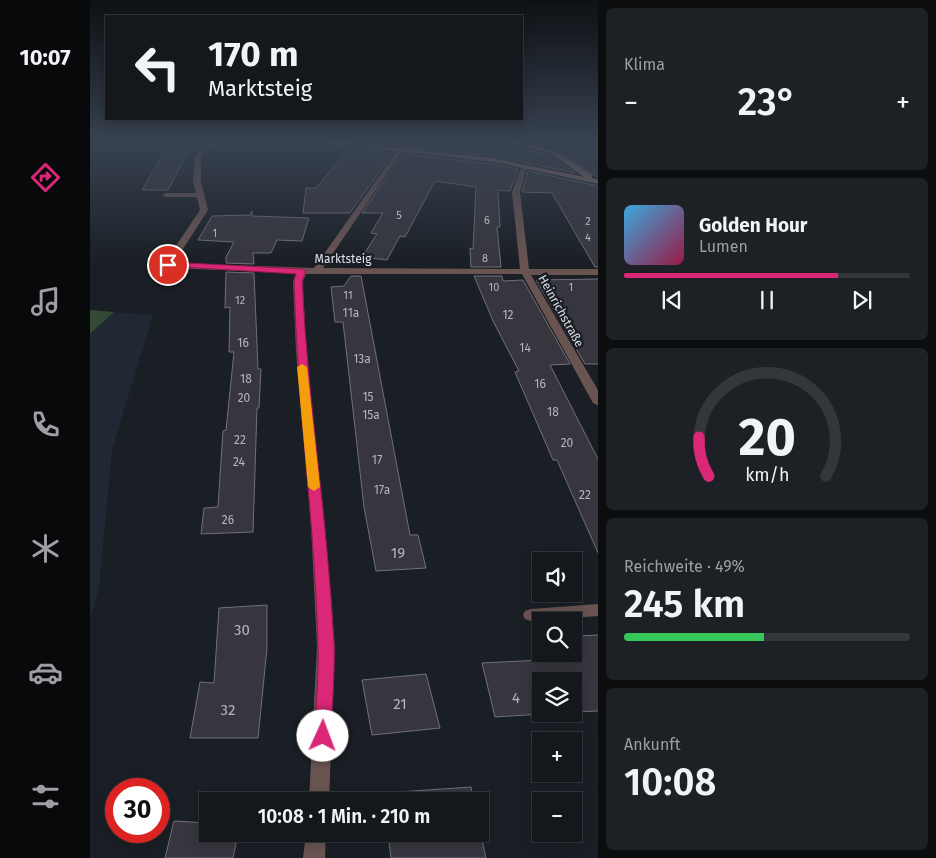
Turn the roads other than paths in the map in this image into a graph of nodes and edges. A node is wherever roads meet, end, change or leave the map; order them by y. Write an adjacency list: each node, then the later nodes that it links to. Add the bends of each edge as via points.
1 (197, 182): 5 (street, Marktsteig)
2 (378, 182): 7 (street)
3 (519, 182): 8 (street, Heinrichstraße, via 516,192)
4 (166, 194): 5 (street)
5 (201, 195): 6 (street, Marktsteig, via 204,210 168,265)
6 (302, 271): 7 (street, Marktsteig); 13 (street, via 298,281 301,351 326,647)
7 (317, 272): 8 (street, Marktsteig)
8 (525, 272): 9 (street, Marktsteig); 10 (street, Heinrichstraße)
9 (598, 272)
10 (598, 402)
11 (598, 610): 12 (street)
12 (531, 615)
13 (319, 792)
14 (315, 842): 15 (street)
15 (314, 858)

